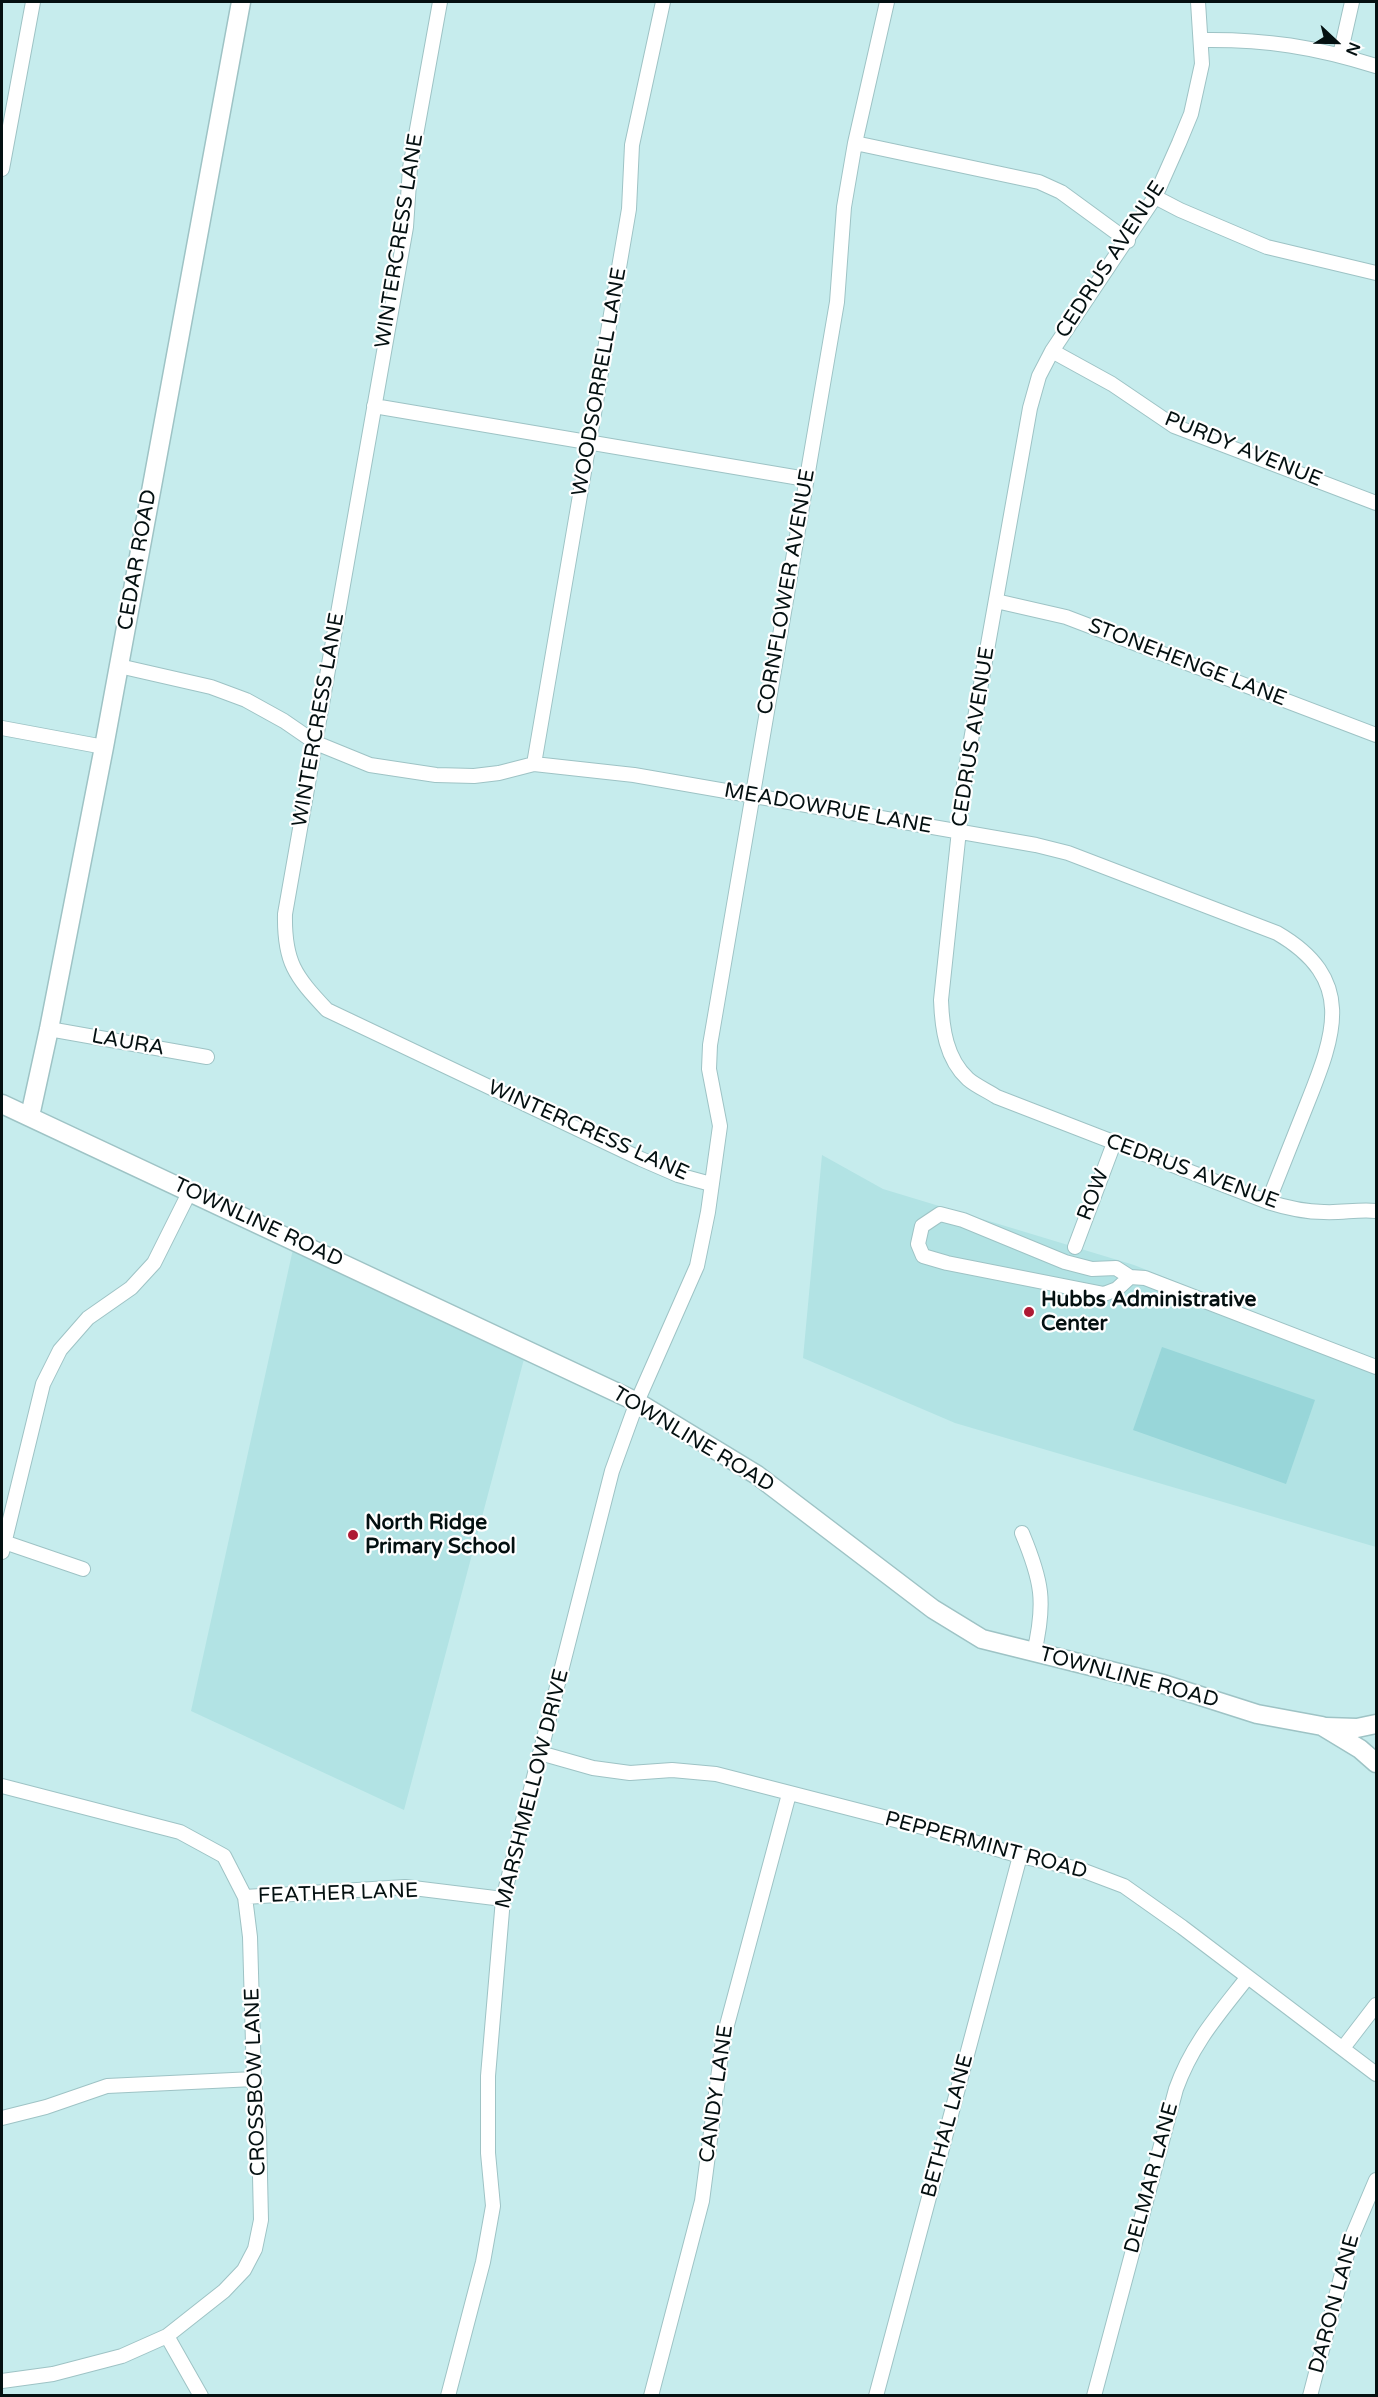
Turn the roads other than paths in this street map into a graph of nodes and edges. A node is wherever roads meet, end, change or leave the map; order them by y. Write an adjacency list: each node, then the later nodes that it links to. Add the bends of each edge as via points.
1 (33, 2): 12 (street)
2 (241, 2): 22 (main road, CEDAR ROAD)
3 (440, 2): 17 (street, WINTERCRESS LANE)
4 (663, 2): 18 (street, WOODSORRELL LANE, via 632,145 629,209)
5 (887, 2): 11 (street, CORNFLOWER AVENUE)
6 (1198, 2): 8 (street, CEDRUS AVENUE)
7 (1352, 2): 9 (street)
8 (1202, 40): 9 (street, via 1263,41); 13 (street, CEDRUS AVENUE, via 1202,64 1191,114)
9 (1340, 55): 10 (street)
10 (1377, 66)
11 (855, 143): 14 (street, via 1039,182 1061,192); 19 (street, CORNFLOWER AVENUE, via 844,207 837,302)
12 (2, 167)
13 (1155, 197): 14 (street, CEDRUS AVENUE); 15 (street, via 1267,247)
14 (1128, 241): 16 (street, CEDRUS AVENUE)
15 (1377, 273)
16 (1052, 351): 20 (street, PURDY AVENUE, via 1112,384 1174,426); 21 (street, CEDRUS AVENUE, via 1039,376 1030,408)
17 (374, 406): 18 (street); 25 (street, WINTERCRESS LANE)
18 (589, 443): 19 (street); 27 (street, WOODSORRELL LANE)
19 (806, 479): 28 (street, CORNFLOWER AVENUE)
20 (1377, 503)
21 (996, 601): 24 (street, STONEHENGE LANE, via 1066,617); 29 (street, CEDRUS AVENUE, via 965,774)
22 (119, 666): 25 (street, MEADOWRUE LANE, via 210,687 246,700); 26 (main road, CEDAR ROAD)
23 (2, 728): 26 (street)
24 (1377, 735)
25 (316, 743): 27 (street, MEADOWRUE LANE, via 370,765 436,775 474,777); 35 (street, WINTERCRESS LANE, via 285,914 284,942 291,964 306,988 327,1010 366,1030 641,1159)
26 (104, 747): 30 (main road, CEDAR ROAD)
27 (534, 764): 28 (street, MEADOWRUE LANE, via 634,775)
28 (752, 796): 29 (street, MEADOWRUE LANE); 35 (street, CORNFLOWER AVENUE, via 710,1045 709,1069 720,1126)
29 (959, 832): 34 (street, CEDRUS AVENUE, via 941,1000 942,1029 952,1057 968,1079 997,1097); 37 (street, MEADOWRUE LANE, via 1068,853 1277,933 1313,961 1326,980 1333,1026 1325,1058)
30 (49, 1029): 31 (street, LAURA); 33 (main road, CEDAR ROAD)
31 (207, 1057)
32 (2, 1104): 33 (main road, TOWNLINE ROAD)
33 (30, 1116): 36 (main road, TOWNLINE ROAD)
34 (1114, 1143): 37 (street, CEDRUS AVENUE); 39 (street, ROW)
35 (711, 1184): 42 (street, MARSHMELLOW DRIVE, via 697,1266)
36 (190, 1191): 42 (main road, TOWNLINE ROAD); 44 (street, via 154,1263 131,1288 88,1318 60,1350 43,1384)
37 (1268, 1202): 38 (street, CEDRUS AVENUE, via 1295,1210)
38 (1377, 1211)
39 (1074, 1247)
40 (1130, 1277): 40 (street, via 1104,1294 947,1263 923,1256 918,1244 922,1226 940,1214 1065,1262 1092,1269 1116,1268); 41 (street, via 1145,1278)
41 (1377, 1367)
42 (637, 1402): 46 (main road, TOWNLINE ROAD, via 757,1475 933,1608 982,1639); 49 (street, MARSHMELLOW DRIVE, via 612,1471)
43 (1022, 1533): 46 (street, via 1042,1589)
44 (3, 1547): 45 (street)
45 (83, 1569)
46 (1034, 1653): 48 (main road, TOWNLINE ROAD, via 1163,1684 1257,1714)
47 (1377, 1724): 48 (main road, via 1357,1728)
48 (1322, 1726): 50 (main road, TOWNLINE ROAD)
49 (540, 1753): 52 (street, PEPPERMINT ROAD, via 593,1768 630,1773 672,1770 716,1774); 55 (street, MARSHMELLOW DRIVE)
50 (1377, 1763)
51 (2, 1786): 54 (street, CROSSBOW LANE, via 180,1832 224,1856)
52 (789, 1794): 53 (street, PEPPERMINT ROAD); 67 (street, CANDY LANE, via 723,2040 702,2202)
53 (1020, 1856): 56 (street, PEPPERMINT ROAD, via 1079,1869 1124,1886); 68 (street, BETHAL LANE)
54 (245, 1897): 55 (street, FEATHER LANE, via 405,1887); 60 (street, CROSSBOW LANE, via 250,1937)
55 (503, 1899): 66 (street, MARSHMELLOW DRIVE, via 488,2076 493,2206 483,2262)
56 (1246, 1978): 58 (street, PEPPERMINT ROAD); 69 (street, DELMAR LANE, via 1203,2034 1176,2089)
57 (1377, 2005): 58 (street)
58 (1343, 2048): 59 (street, PEPPERMINT ROAD)
59 (1377, 2074)
60 (254, 2079): 61 (street, via 107,2086); 63 (street, CROSSBOW LANE, via 261,2199 255,2248 244,2270 224,2291)
61 (2, 2118)
62 (1377, 2180): 70 (street, DARON LANE, via 1351,2239)
63 (167, 2336): 64 (street, CROSSBOW LANE, via 110,2359 53,2374); 65 (street)
64 (2, 2381)
65 (201, 2396)
66 (448, 2396)
67 (651, 2396)
68 (876, 2396)
69 (1094, 2396)
70 (1310, 2396)

